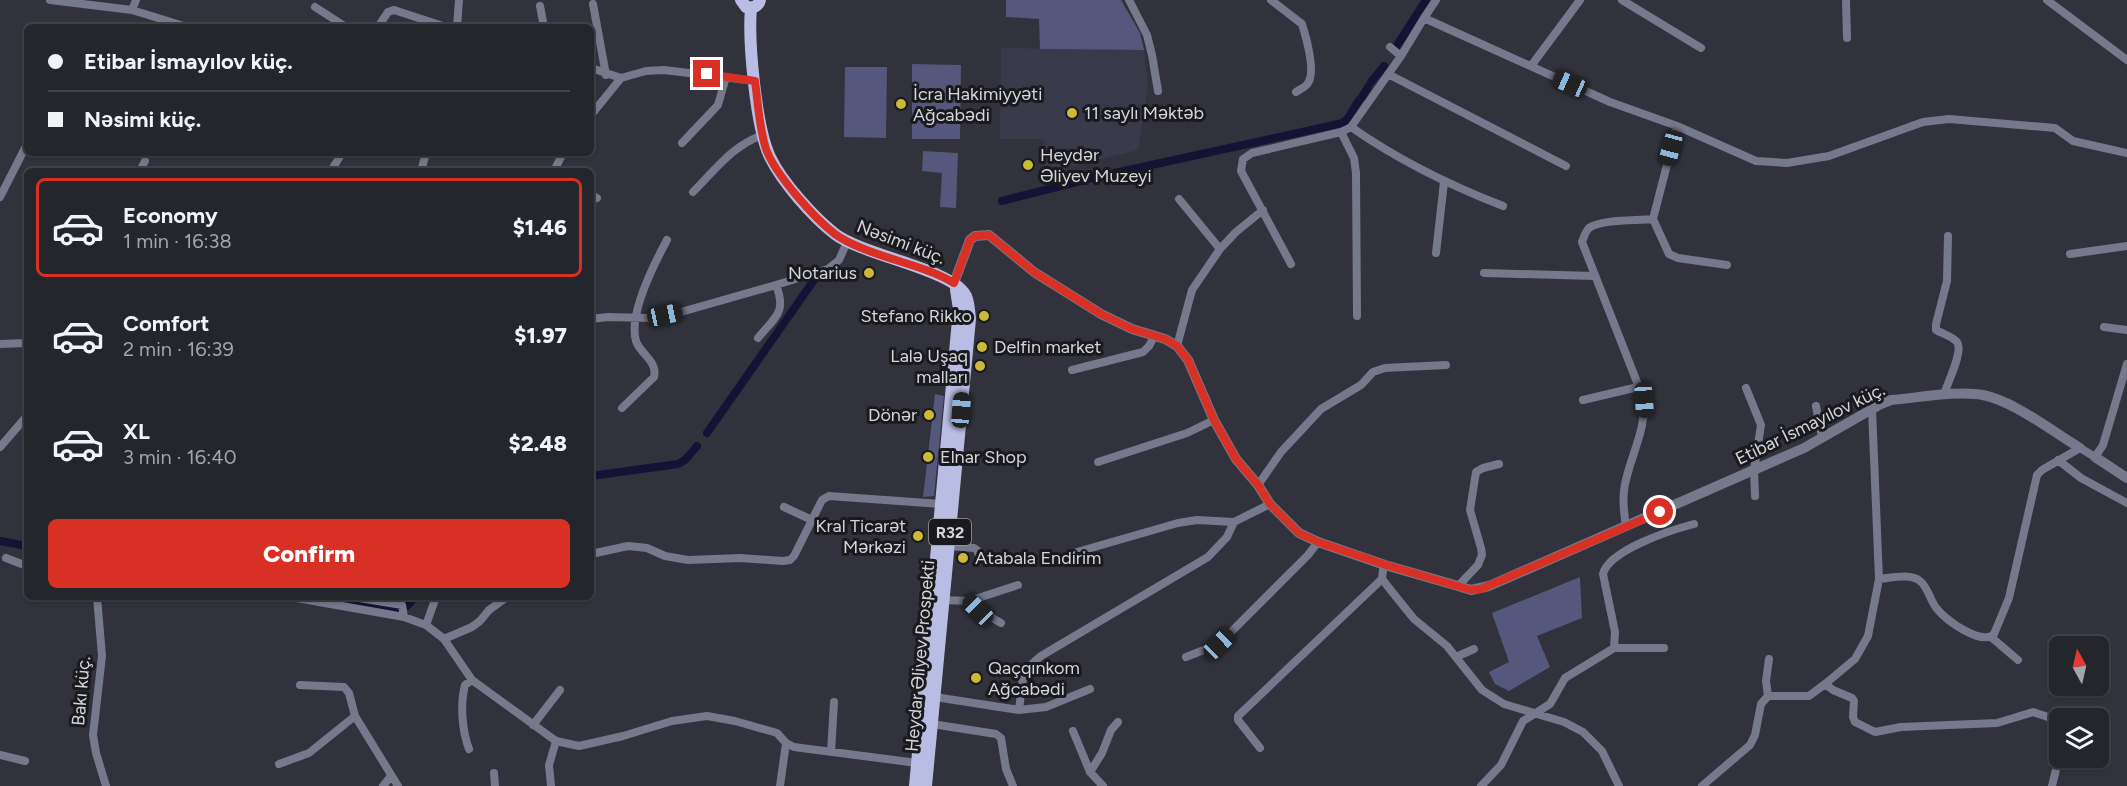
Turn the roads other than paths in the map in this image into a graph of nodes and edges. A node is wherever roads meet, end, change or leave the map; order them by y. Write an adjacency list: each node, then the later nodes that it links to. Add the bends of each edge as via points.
1 (50, 0): 15 (street)
2 (136, 0): 15 (street)
3 (459, 0): 21 (street)
4 (1129, 0): 35 (street, via 1147,36)
5 (1271, 0): 36 (street, via 1302,24 1311,74 1308,84)
6 (1436, 0): 16 (street)
7 (1580, 0): 28 (street)
8 (1622, 0): 25 (street)
9 (1846, 0): 23 (street)
10 (2051, 1): 27 (street)
11 (751, 3): 34 (main road, Nəsimi küç.)
12 (593, 4): 31 (street)
13 (540, 6): 22 (street)
14 (315, 7): 18 (street)
15 (132, 10): 17 (street)
16 (1424, 18): 26 (street); 28 (street)
17 (177, 24)
18 (341, 24)
19 (380, 24): 20 (street, via 394,10)
20 (437, 24)
21 (457, 24)
22 (543, 24)
23 (1847, 38)
24 (1390, 47): 26 (street)
25 (1701, 48)
26 (1401, 56): 30 (street)
27 (2127, 60)
28 (1530, 66): 38 (street, via 1610,102)
29 (594, 69): 31 (street)
30 (1388, 74): 39 (street); 46 (street)
31 (606, 75): 33 (street)
32 (726, 77): 33 (street, via 664,69); 34 (street); 42 (street, via 718,105)
33 (621, 78): 37 (street)
34 (755, 81): 41 (main road, Nəsimi küç.)
35 (1158, 91)
36 (1296, 92)
37 (594, 111)
38 (1677, 126): 44 (street, via 1756,161 1787,163 1829,156 1923,122 1948,119 2055,128 2073,141); 54 (street)
39 (1351, 127): 40 (street); 48 (street, via 1385,151)
40 (1341, 132): 53 (street, via 1252,153 1243,159 1241,171); 68 (street, via 1354,158 1356,173)
41 (763, 135): 49 (street, via 736,149); 57 (main road, Nəsimi küç., via 770,158 792,189 825,225)
42 (682, 143)
43 (24, 150): 50 (street)
44 (2127, 153)
45 (145, 161): 47 (street)
46 (1566, 166)
47 (142, 168)
48 (1444, 182): 52 (street); 60 (street)
49 (693, 192)
50 (0, 197)
51 (1179, 199): 59 (street)
52 (1503, 206)
53 (1263, 210): 59 (street); 62 (street)
54 (1653, 219): 63 (street, via 1669,254); 65 (street, via 1590,228 1582,242)
55 (1948, 236): 83 (street, via 1947,281 1936,330 1955,340 1959,353)
56 (667, 240): 70 (street, via 649,274)
57 (848, 242): 66 (main road, Nəsimi küç.); 67 (street, via 828,269)
58 (2127, 246): 61 (street)
59 (1220, 249): 77 (street, via 1192,290)
60 (1436, 253)
61 (2070, 254)
62 (1291, 264)
63 (1727, 265)
64 (1484, 273): 65 (street)
65 (1594, 276): 81 (street)
66 (954, 283): 73 (street, via 970,240 989,235 1034,272 1101,314); 102 (main road, R32, via 959,309); 110 (main road, Heydar Əliyev Prospekti / R32, via 966,296 969,319)
67 (776, 285): 70 (street, via 681,312); 74 (street, via 781,309)
68 (1357, 316)
69 (594, 319): 70 (street)
70 (636, 319): 86 (street, via 637,344 656,370 654,377)
71 (2104, 327): 72 (street)
72 (2127, 330)
73 (1154, 337): 77 (street); 80 (street, via 1143,352)
74 (758, 338)
75 (0, 344): 76 (street)
76 (24, 344)
77 (1177, 346): 89 (street, Etibar İsmayılov küç., via 1188,360)
78 (2127, 364): 93 (street, via 2103,446)
79 (1446, 365): 99 (street, via 1373,372 1360,385 1321,409 1281,452)
80 (1072, 370)
81 (1638, 387): 84 (street); 108 (street, via 1645,414 1625,484)
82 (1746, 388): 97 (street, via 1761,425)
83 (1944, 395): 87 (street, Etibar İsmayılov küç., via 1891,400); 92 (street, Etibar İsmayılov küç., via 1966,393 2002,401)
84 (1583, 400)
85 (1816, 406): 90 (street)
86 (622, 408)
87 (1872, 409): 90 (street, Etibar İsmayılov küç.); 118 (street)
88 (24, 419): 91 (street)
89 (1214, 420): 95 (street, via 1187,433); 99 (street, Etibar İsmayılov küç., via 1236,459)
90 (1822, 438): 97 (street, Etibar İsmayılov küç.)
91 (0, 447)
92 (2080, 448): 93 (street); 94 (street)
93 (2096, 457): 98 (street)
94 (2058, 460): 101 (street, via 2080,478); 131 (street, via 2037,475 2009,598)
95 (1098, 462)
96 (1499, 464): 120 (street, via 1476,472 1470,510 1482,555)
97 (1755, 470): 100 (street); 108 (street, Etibar İsmayılov küç.)
98 (2127, 478)
99 (1258, 485): 103 (street, Etibar İsmayılov küç.)
100 (1755, 496)
101 (2127, 503)
102 (940, 504): 105 (street, via 829,496 822,500); 163 (main road, R32)
103 (1270, 504): 106 (street); 109 (street, Etibar İsmayılov küç., via 1299,533)
104 (784, 507): 105 (street)
105 (812, 520): 112 (street, via 790,560 688,560 627,546)
106 (1234, 522): 111 (street, via 1178,523); 148 (street, via 1227,537 1208,557 1029,665 1024,672)
107 (1694, 524): 133 (street, via 1629,549 1605,567)
108 (1626, 527): 120 (street, Etibar İsmayılov küç., via 1481,589)
109 (1318, 542): 116 (street, Etibar İsmayılov küç.); 136 (street, via 1219,644)
110 (948, 546): 114 (street, via 974,548); 126 (main road, Heydar Əliyev Prospekti / R32)
111 (1077, 552)
112 (594, 553)
113 (6, 558): 115 (street)
114 (980, 559)
115 (24, 565)
116 (1386, 565): 117 (street); 120 (street, Etibar İsmayılov küç.)
117 (1382, 579): 137 (street, via 1414,619); 158 (street, via 1238,716)
118 (1878, 579): 131 (street, via 1901,577 1920,581 1941,614 1965,630 1983,638); 141 (street, via 1863,648)
119 (1018, 585): 127 (street)
120 (1458, 586)
121 (97, 600): 169 (street, Bakı küç., via 102,656 93,735)
122 (308, 600): 128 (street)
123 (371, 600): 128 (street, via 402,605)
124 (435, 600): 130 (street)
125 (503, 600): 132 (street, via 472,627)
126 (944, 600): 127 (street); 146 (main road, Heydar Əliyev Prospekti / R32)
127 (969, 601): 129 (street)
128 (404, 617): 130 (street)
129 (1001, 623)
130 (426, 625): 132 (street)
131 (1991, 637): 139 (street)
132 (444, 639): 140 (street)
133 (1614, 648): 134 (street); 149 (street, via 1565,678 1550,704)
134 (1664, 648)
135 (1474, 649): 137 (street)
136 (1186, 657)
137 (1456, 657): 149 (street, via 1492,698)
138 (1769, 659): 145 (street)
139 (2018, 660)
140 (472, 680): 154 (street); 159 (street, via 465,685 462,695)
141 (1826, 684): 145 (street, via 1809,696); 151 (street, via 1852,698 1855,722 1875,732 1900,727 1997,723 2032,712)
142 (300, 686): 150 (street, via 344,687)
143 (1090, 689): 148 (street, via 1046,707)
144 (560, 690): 154 (street)
145 (1768, 696): 181 (street, via 1761,704 1750,745)
146 (934, 697): 148 (street); 153 (main road, Heydar Əliyev Prospekti / R32)
147 (834, 702): 160 (street)
148 (1019, 710)
149 (1535, 713): 179 (street, via 1523,721 1501,765); 180 (street, via 1583,732 1602,752)
150 (356, 716): 164 (street, via 309,753); 168 (street)
151 (2049, 718)
152 (1118, 722): 166 (street)
153 (932, 724): 176 (main road, Heydar Əliyev Prospekti / R32); 177 (street, via 996,734 1001,738)
154 (533, 725): 156 (street)
155 (1073, 731): 166 (street)
156 (556, 741): 157 (street, via 579,746 672,721 707,716 777,733); 173 (street, via 549,765)
157 (786, 743): 160 (street); 174 (street)
158 (1260, 748)
159 (469, 749)
160 (831, 752): 163 (street)
161 (0, 755): 162 (street)
162 (25, 761)
163 (917, 763): 175 (main road, R32)
164 (279, 764)
165 (2056, 768): 182 (street)
166 (1090, 772): 178 (street)
167 (494, 773): 172 (street)
168 (391, 776): 170 (street); 171 (street)
169 (106, 786)
170 (383, 786)
171 (398, 786)
172 (495, 786)
173 (551, 786)
174 (780, 786)
175 (915, 786)
176 (926, 786)
177 (1013, 786)
178 (1103, 786)
179 (1481, 786)
180 (1619, 786)
181 (1702, 786)
182 (2052, 786)

